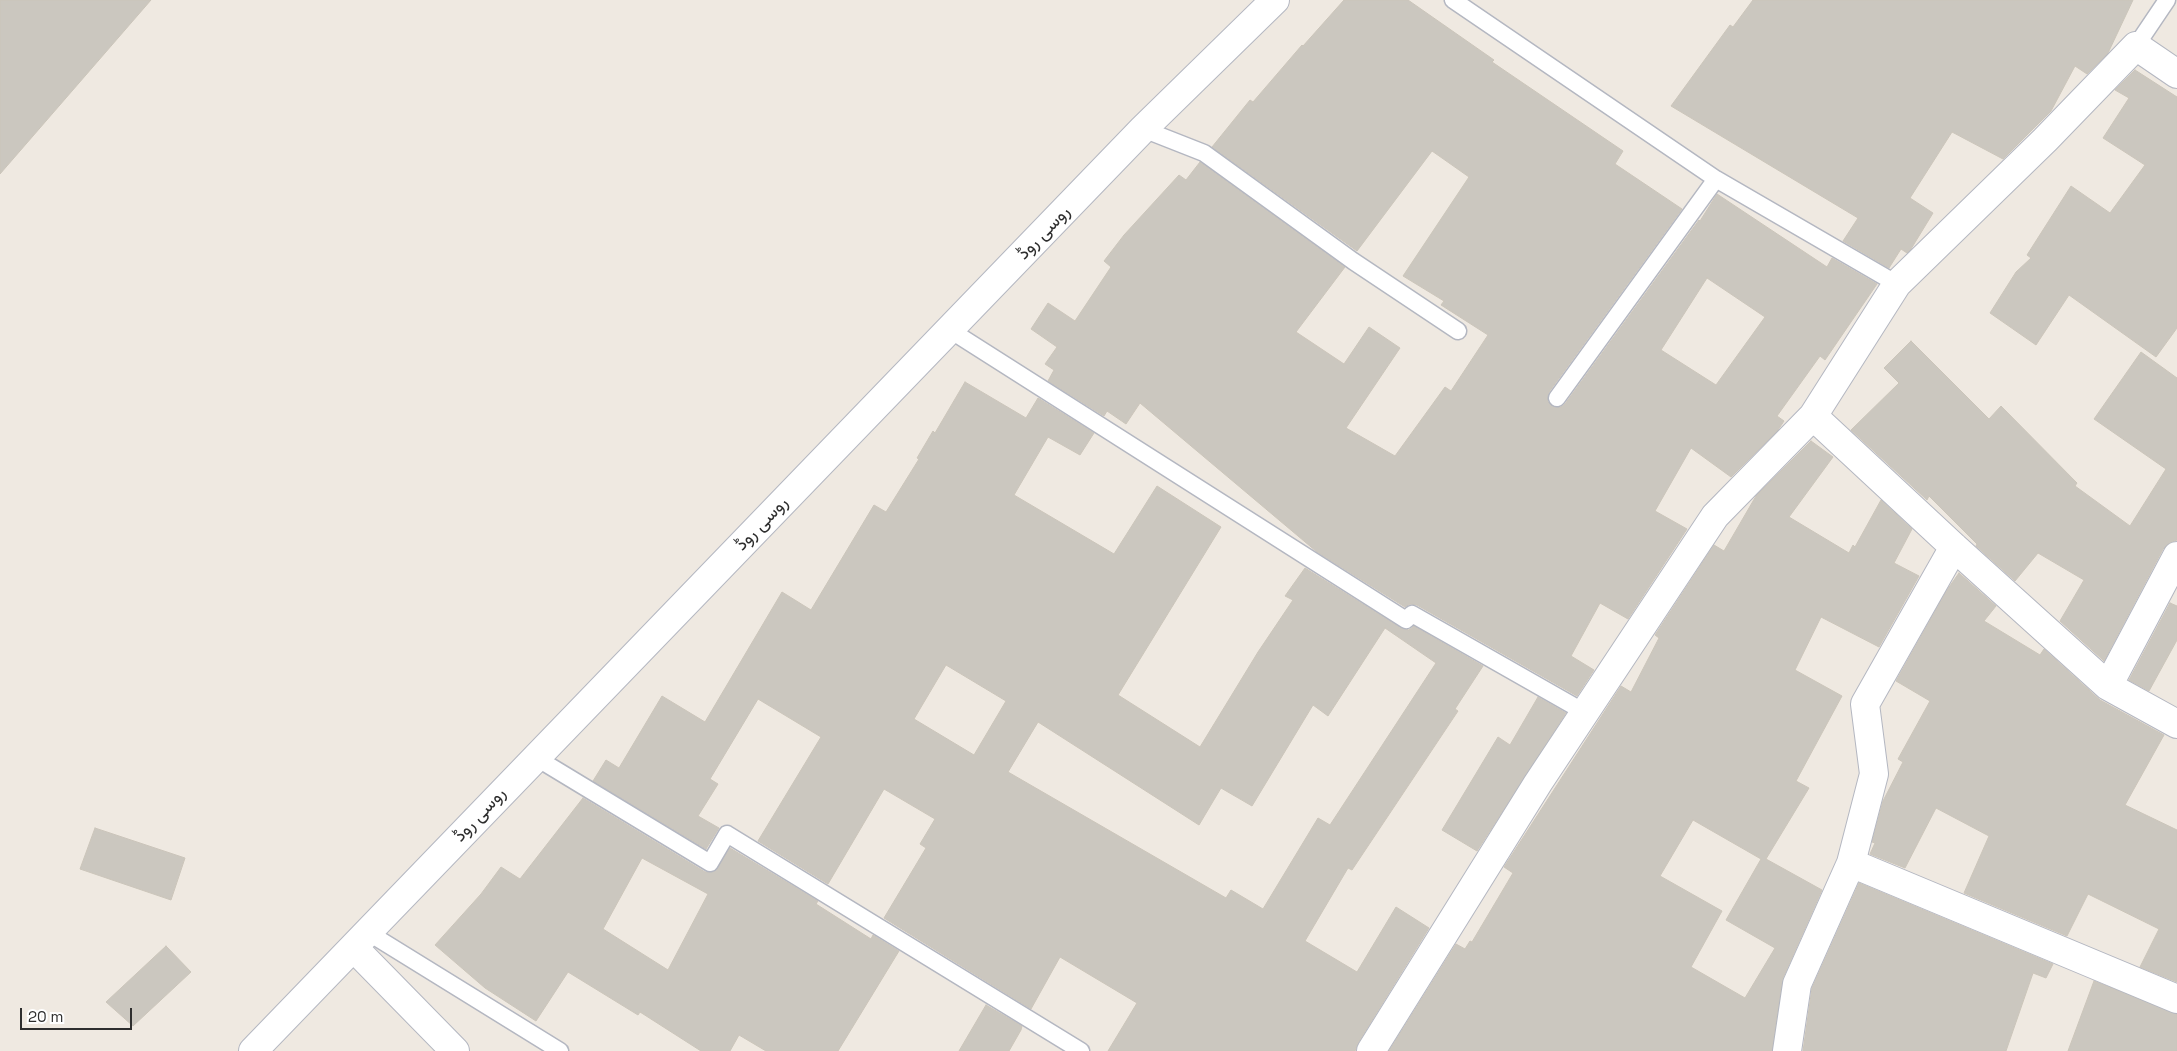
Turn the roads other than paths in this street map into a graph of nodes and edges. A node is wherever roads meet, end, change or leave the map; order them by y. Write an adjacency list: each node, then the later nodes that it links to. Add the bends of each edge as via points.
1 (1275, 0): 6 (street, روسی روڈ)
2 (1453, 0): 7 (lane)
3 (2167, 0): 4 (lane)
4 (2136, 46): 5 (street); 8 (street)
5 (2177, 74)
6 (1143, 129): 9 (street, روسی روڈ); 10 (lane, via 1204,153 1353,261)
7 (1716, 179): 8 (lane); 11 (lane)
8 (1897, 284): 12 (street)
9 (950, 330): 16 (lane, via 1406,620 1412,614); 18 (street, روسی روڈ)
10 (1458, 331)
11 (1557, 398)
12 (1813, 416): 13 (street); 16 (street, via 1715,516)
13 (1954, 547): 15 (street); 19 (street, via 1865,704 1874,774)
14 (2177, 556): 15 (street)
15 (2108, 686): 17 (street)
16 (1586, 713): 26 (street, via 1538,783)
17 (2177, 724)
18 (535, 757): 20 (street, روسی روڈ); 25 (lane, via 710,863 727,834)
19 (1851, 863): 21 (street); 27 (street, via 1797,984)
20 (361, 940): 22 (street, روسی روڈ); 23 (street); 24 (lane)
21 (2177, 999)
22 (253, 1051)
23 (455, 1051)
24 (560, 1051)
25 (1081, 1051)
26 (1371, 1051)
27 (1787, 1051)

